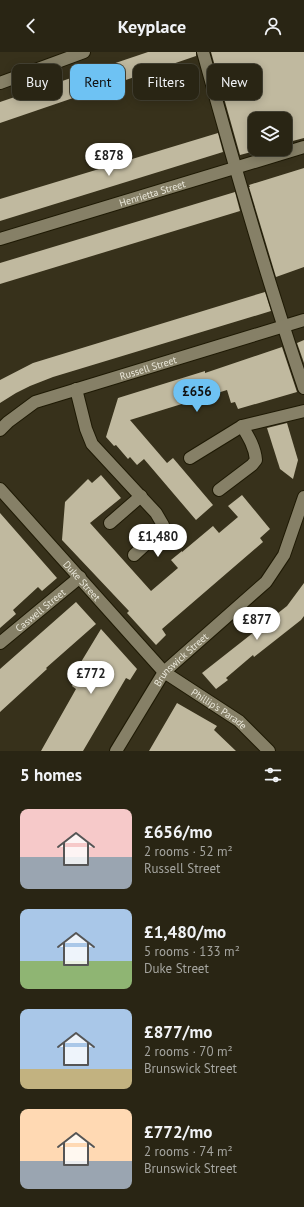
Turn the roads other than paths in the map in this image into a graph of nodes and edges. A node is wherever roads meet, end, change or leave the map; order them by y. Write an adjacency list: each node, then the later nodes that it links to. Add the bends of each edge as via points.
1 (84, 52): 3 (street)
2 (203, 52): 5 (street)
3 (0, 83)
4 (304, 147): 5 (street, Henrietta Street)
5 (235, 167): 6 (street, Henrietta Street); 8 (street)
6 (0, 239)
7 (304, 320): 8 (street, Russell Street)
8 (283, 327): 9 (street); 10 (street, Russell Street)
9 (304, 388)
10 (76, 389): 13 (street, Russell Street, via 36,402); 17 (street, via 92,444)
11 (304, 411): 12 (street)
12 (242, 426): 14 (street); 16 (street, via 256,453 256,460)
13 (0, 430)
14 (190, 458)
15 (0, 489): 21 (street, Duke Street)
16 (219, 490)
17 (141, 496): 19 (street); 20 (street, via 163,525 160,531)
18 (304, 497): 23 (street, Brunswick Street, via 284,555 266,582)
19 (110, 523)
20 (134, 555)
21 (80, 577): 22 (street, Caswell Street); 23 (street, Duke Street)
22 (0, 643)
23 (164, 672): 24 (street, Brunswick Street); 25 (street, Phillip's Parade, via 239,721)
24 (116, 751)
25 (269, 751)

